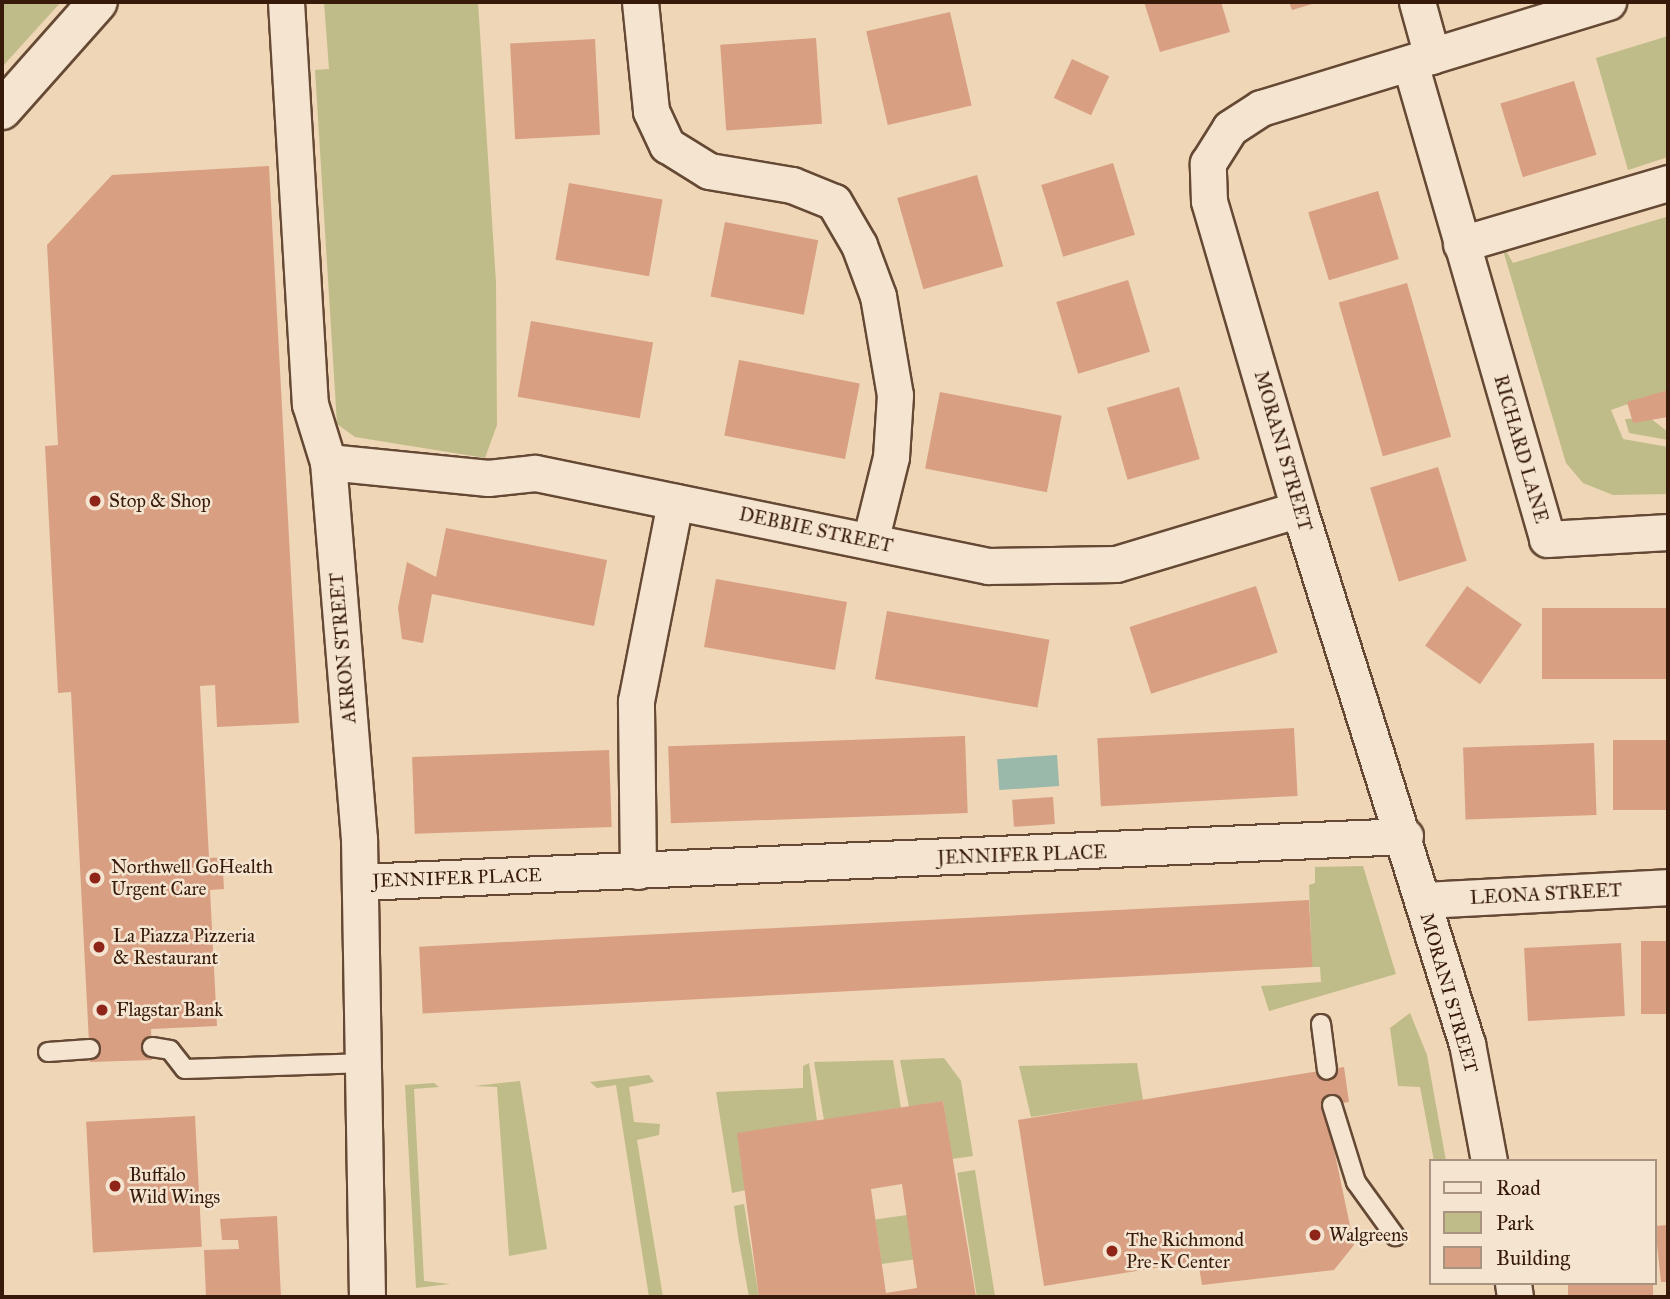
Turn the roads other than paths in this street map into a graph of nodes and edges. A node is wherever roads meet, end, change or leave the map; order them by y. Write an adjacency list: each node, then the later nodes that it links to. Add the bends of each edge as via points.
1 (98, 2): 7 (main road)
2 (286, 2): 10 (street, AKRON STREET, via 310,404)
3 (640, 2): 14 (street, via 651,111 667,145 709,171 792,185 834,202 859,245 878,296 895,395 891,457)
4 (1417, 2): 6 (street, RICHARD LANE)
5 (1608, 2): 6 (street, MORANI STREET)
6 (1421, 60): 9 (street, RICHARD LANE); 12 (street, MORANI STREET, via 1261,108 1230,128 1208,163 1209,201)
7 (2, 110)
8 (1668, 183): 9 (street)
9 (1461, 244): 13 (street, RICHARD LANE, via 1547,539)
10 (328, 462): 11 (street, DEBBIE STREET, via 488,478 535,473); 17 (street, AKRON STREET)
11 (675, 502): 14 (street, DEBBIE STREET); 16 (street, via 636,701)
12 (1299, 509): 14 (street, DEBBIE STREET, via 1116,564 1056,569 988,566); 15 (street, MORANI STREET)
13 (1668, 531)
14 (871, 538)
15 (1405, 836): 16 (street, JENNIFER PLACE); 19 (street, MORANI STREET)
16 (638, 871): 17 (street, JENNIFER PLACE)
17 (360, 882): 24 (street, AKRON STREET)
18 (1668, 887): 19 (street, LEONA STREET)
19 (1423, 900): 27 (street, MORANI STREET, via 1467,1044)
20 (1321, 1024): 25 (lane)
21 (152, 1047): 24 (lane, via 170,1050 185,1069)
22 (90, 1049): 23 (lane)
23 (48, 1052)
24 (367, 1063): 29 (street, AKRON STREET)
25 (1327, 1070)
26 (1332, 1105): 28 (lane, via 1356,1182)
27 (1489, 1159)
28 (1395, 1236)
29 (367, 1297)

